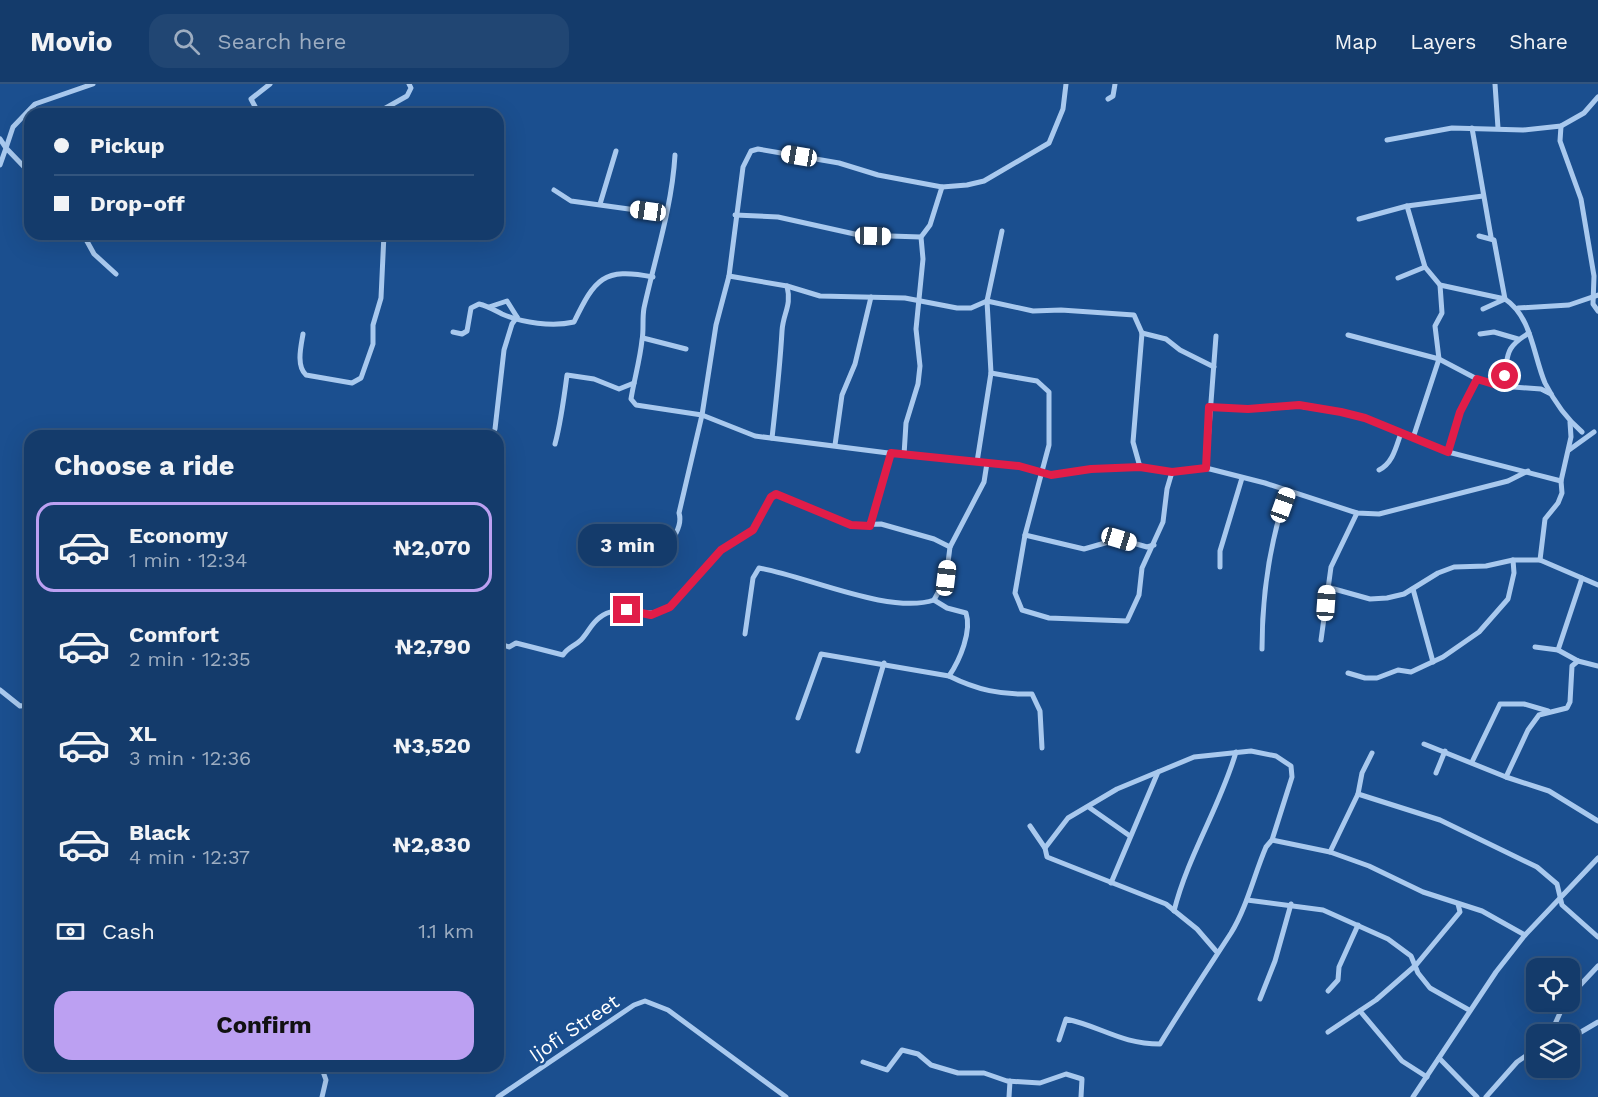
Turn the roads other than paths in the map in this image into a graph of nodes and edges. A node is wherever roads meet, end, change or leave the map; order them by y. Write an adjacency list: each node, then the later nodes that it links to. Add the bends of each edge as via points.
1 (93, 84): 9 (street)
2 (270, 84): 10 (street, via 251,99)
3 (410, 84): 11 (street, via 407,96)
4 (1066, 84): 23 (street, via 1063,109 1049,143 984,181)
5 (1115, 84): 8 (street, via 1113,96)
6 (1496, 84): 15 (street)
7 (1598, 97): 13 (street, via 1584,113)
8 (1108, 99)
9 (31, 108)
10 (256, 108)
11 (386, 108)
12 (24, 116): 18 (street, via 13,127)
13 (1561, 126): 15 (street); 44 (street, via 1560,141 1581,199)
14 (1472, 128): 15 (street); 17 (street); 25 (street)
15 (1498, 128)
16 (0, 139): 18 (street)
17 (1387, 140)
18 (6, 148): 21 (street); 22 (street)
19 (616, 151): 26 (street)
20 (675, 155): 28 (street, via 674,181)
21 (0, 165)
22 (24, 167)
23 (942, 187): 29 (street, via 758,149 751,151 743,166); 33 (street, via 930,225)
24 (554, 190): 26 (street, via 571,201)
25 (1483, 196): 27 (street); 34 (street)
26 (600, 204): 28 (street)
27 (1407, 206): 30 (street); 37 (street)
28 (665, 214): 40 (street)
29 (735, 215): 33 (street, via 778,217 859,235); 39 (street)
30 (1359, 219)
31 (1002, 231): 48 (street)
32 (1479, 236): 34 (street)
33 (921, 237): 46 (street, via 923,259)
34 (1491, 237): 47 (street, via 1496,243)
35 (86, 240): 38 (street, via 94,254)
36 (384, 240): 57 (street, via 374,344 361,378 352,383 306,375 300,363)
37 (1425, 267): 41 (street); 42 (street)
38 (116, 274)
39 (729, 276): 43 (street); 74 (street, via 716,325)
40 (652, 277): 53 (street, via 635,273 604,277 580,307 574,322 542,323); 61 (street, via 644,310)
41 (1398, 278)
42 (1440, 285): 47 (street); 64 (street, via 1442,314 1435,326)
43 (787, 286): 45 (street, via 820,296); 81 (street, via 790,300 782,328)
44 (1596, 296): 50 (street, via 1569,304); 52 (street, via 1593,304)
45 (871, 297): 46 (street); 84 (street, via 855,364 842,395)
46 (918, 300): 48 (street, via 957,308 971,308); 88 (street, via 918,384 906,423)
47 (1505, 300): 50 (street); 51 (street)
48 (987, 301): 55 (street, via 1033,311 1134,315); 66 (street)
49 (489, 307): 53 (street); 53 (street, via 507,301); 54 (street, via 473,305 468,331)
50 (1518, 308): 56 (street)
51 (1483, 309)
52 (1598, 311)
53 (517, 318): 76 (street, via 504,350)
54 (453, 332)
55 (1142, 333): 65 (street, via 1166,339); 91 (street, via 1133,442)
56 (1529, 333): 62 (street); 68 (street)
57 (303, 334)
58 (1348, 334): 64 (street)
59 (1480, 334): 62 (street, via 1494,332)
60 (1216, 336): 65 (street)
61 (643, 338): 63 (street); 69 (street)
62 (1518, 339): 70 (street, via 1508,351)
63 (686, 349)
64 (1439, 359): 67 (street); 82 (street)
65 (1214, 367): 73 (street)
66 (991, 373): 89 (street); 96 (street, via 1037,381 1049,392 1049,445)
67 (1477, 379): 70 (street); 86 (street, via 1460,412)
68 (1545, 381): 71 (street); 72 (street)
69 (634, 382): 74 (street, via 631,399 636,405); 83 (street, via 619,389 594,379 567,375)
70 (1500, 386): 71 (street)
71 (1541, 389): 72 (street)
72 (1551, 394): 75 (street)
73 (1209, 407): 79 (street, via 1299,405 1365,418); 92 (street)
74 (702, 415): 81 (street, via 755,436); 105 (street, via 676,534)
75 (1570, 422): 77 (street); 80 (street)
76 (495, 429)
77 (1582, 432): 78 (street); 80 (street)
78 (1596, 432): 85 (street)
79 (1401, 433): 82 (street); 93 (street, via 1392,458)
80 (1571, 437): 85 (street)
81 (772, 438): 84 (street)
82 (1413, 438): 86 (street)
83 (555, 444)
84 (835, 445): 87 (street)
85 (1569, 450): 98 (street)
86 (1448, 452): 94 (street)
87 (891, 453): 88 (street); 101 (street)
88 (904, 455): 89 (street)
89 (977, 462): 90 (street)
90 (987, 463): 96 (street); 104 (street, via 984,483)
91 (1140, 467): 95 (street); 96 (street)
92 (1206, 468): 95 (street); 97 (street)
93 (1379, 470)
94 (1528, 471): 98 (street); 100 (street, via 1508,481 1379,514)
95 (1172, 472): 103 (street, via 1163,522)
96 (1044, 473): 102 (street)
97 (1242, 478): 99 (street); 108 (street, via 1220,551)
98 (1561, 481): 107 (street, via 1558,503 1545,519)
99 (1287, 492): 100 (street); 118 (street, via 1267,561)
100 (1357, 513): 111 (street, via 1331,567)
101 (870, 526): 104 (street, via 881,524); 116 (street, via 851,525 776,494 753,530 721,550 670,607 660,613 627,610 600,616 582,640 563,655 516,643)
102 (1025, 535): 103 (street, via 1084,549 1119,539); 103 (street, via 1016,593 1022,610 1073,620 1127,621 1139,595 1142,568)
103 (1154, 545)
104 (950, 547): 113 (street, via 946,578)
105 (658, 558)
106 (1513, 560): 107 (street); 112 (street, via 1454,567); 121 (street, via 1508,599 1479,632)
107 (1540, 561): 109 (street)
108 (1220, 567)
109 (1582, 578): 110 (street); 119 (street)
110 (1598, 585)
111 (1327, 587): 112 (street, via 1370,598 1404,594); 115 (street)
112 (1413, 589): 121 (street)
113 (934, 600): 114 (street, via 922,604 872,598 759,568 753,578); 125 (street, via 966,613 970,623)
114 (745, 634)
115 (1321, 640)
116 (504, 645)
117 (1534, 647): 119 (street)
118 (1262, 649)
119 (1558, 650): 120 (street)
120 (1578, 661): 123 (street); 128 (street, via 1572,666 1567,708)
121 (1433, 662): 124 (street, via 1411,672 1398,670 1377,678)
122 (884, 663): 125 (street); 129 (street, via 821,654); 132 (street)
123 (1598, 666)
124 (1348, 673)
125 (949, 676): 131 (street, via 1003,695 1032,694 1040,711)
126 (0, 690): 127 (street)
127 (24, 706)
128 (1548, 711): 136 (street, via 1524,704 1500,704); 139 (street, via 1539,715 1528,730)
129 (798, 718)
130 (1424, 744): 133 (street)
131 (1041, 748)
132 (858, 751)
133 (1444, 751): 136 (street); 138 (street)
134 (1236, 752): 137 (street, via 1194,757); 145 (street, via 1276,756 1291,766 1292,777); 154 (street, via 1226,788 1204,827)
135 (1372, 753): 140 (street, via 1362,773)
136 (1472, 762): 139 (street)
137 (1158, 772): 141 (street, via 1117,789); 144 (street)
138 (1436, 772)
139 (1506, 777): 142 (street, via 1549,791)
140 (1358, 794): 147 (street); 150 (street, via 1440,820 1537,867 1557,884)
141 (1090, 808): 144 (street); 146 (street, via 1068,818)
142 (1598, 820)
143 (1030, 826): 146 (street)
144 (1130, 836): 149 (street)
145 (1272, 840): 147 (street); 151 (street)
146 (1045, 848): 149 (street, via 1047,857)
147 (1330, 852): 153 (street)
148 (1598, 858): 150 (street)
149 (1111, 883): 154 (street, via 1139,891)
150 (1559, 898): 156 (street); 157 (street)
151 (1247, 900): 152 (street); 158 (street, via 1231,933)
152 (1291, 904): 155 (street, via 1323,910); 163 (street)
153 (1458, 904): 156 (street, via 1482,911); 159 (street, via 1460,912)
154 (1174, 911): 158 (street)
155 (1358, 925): 159 (street, via 1388,939 1411,956); 162 (street, via 1339,967 1338,980)
156 (1525, 935): 164 (street)
157 (1598, 937)
158 (1216, 951): 169 (street, via 1160,1044 1110,1036 1066,1019)
159 (1416, 965): 164 (street, via 1430,988); 165 (street)
160 (1598, 966): 161 (street)
161 (1580, 985)
162 (1328, 991)
163 (1260, 999)
164 (1469, 1010): 171 (street)
165 (1360, 1011): 167 (street); 174 (street, via 1402,1061)
166 (1598, 1022): 168 (street)
167 (1328, 1032)
168 (1580, 1033)
169 (1059, 1040)
170 (1526, 1056): 183 (street)
171 (1439, 1058): 174 (street); 182 (street)
172 (863, 1062): 175 (street, via 887,1070 902,1050 958,1073 984,1073)
173 (323, 1072): 176 (street, via 326,1080)
174 (1427, 1077): 181 (street)
175 (1010, 1081): 179 (street); 180 (street, via 1040,1083 1066,1074 1082,1079)
176 (322, 1097)
177 (498, 1097): 178 (street, Ijofi Street, via 645,1001 668,1010)
178 (786, 1097)
179 (1009, 1097)
180 (1081, 1097)
181 (1413, 1097)
182 (1477, 1097)
183 (1486, 1097)

